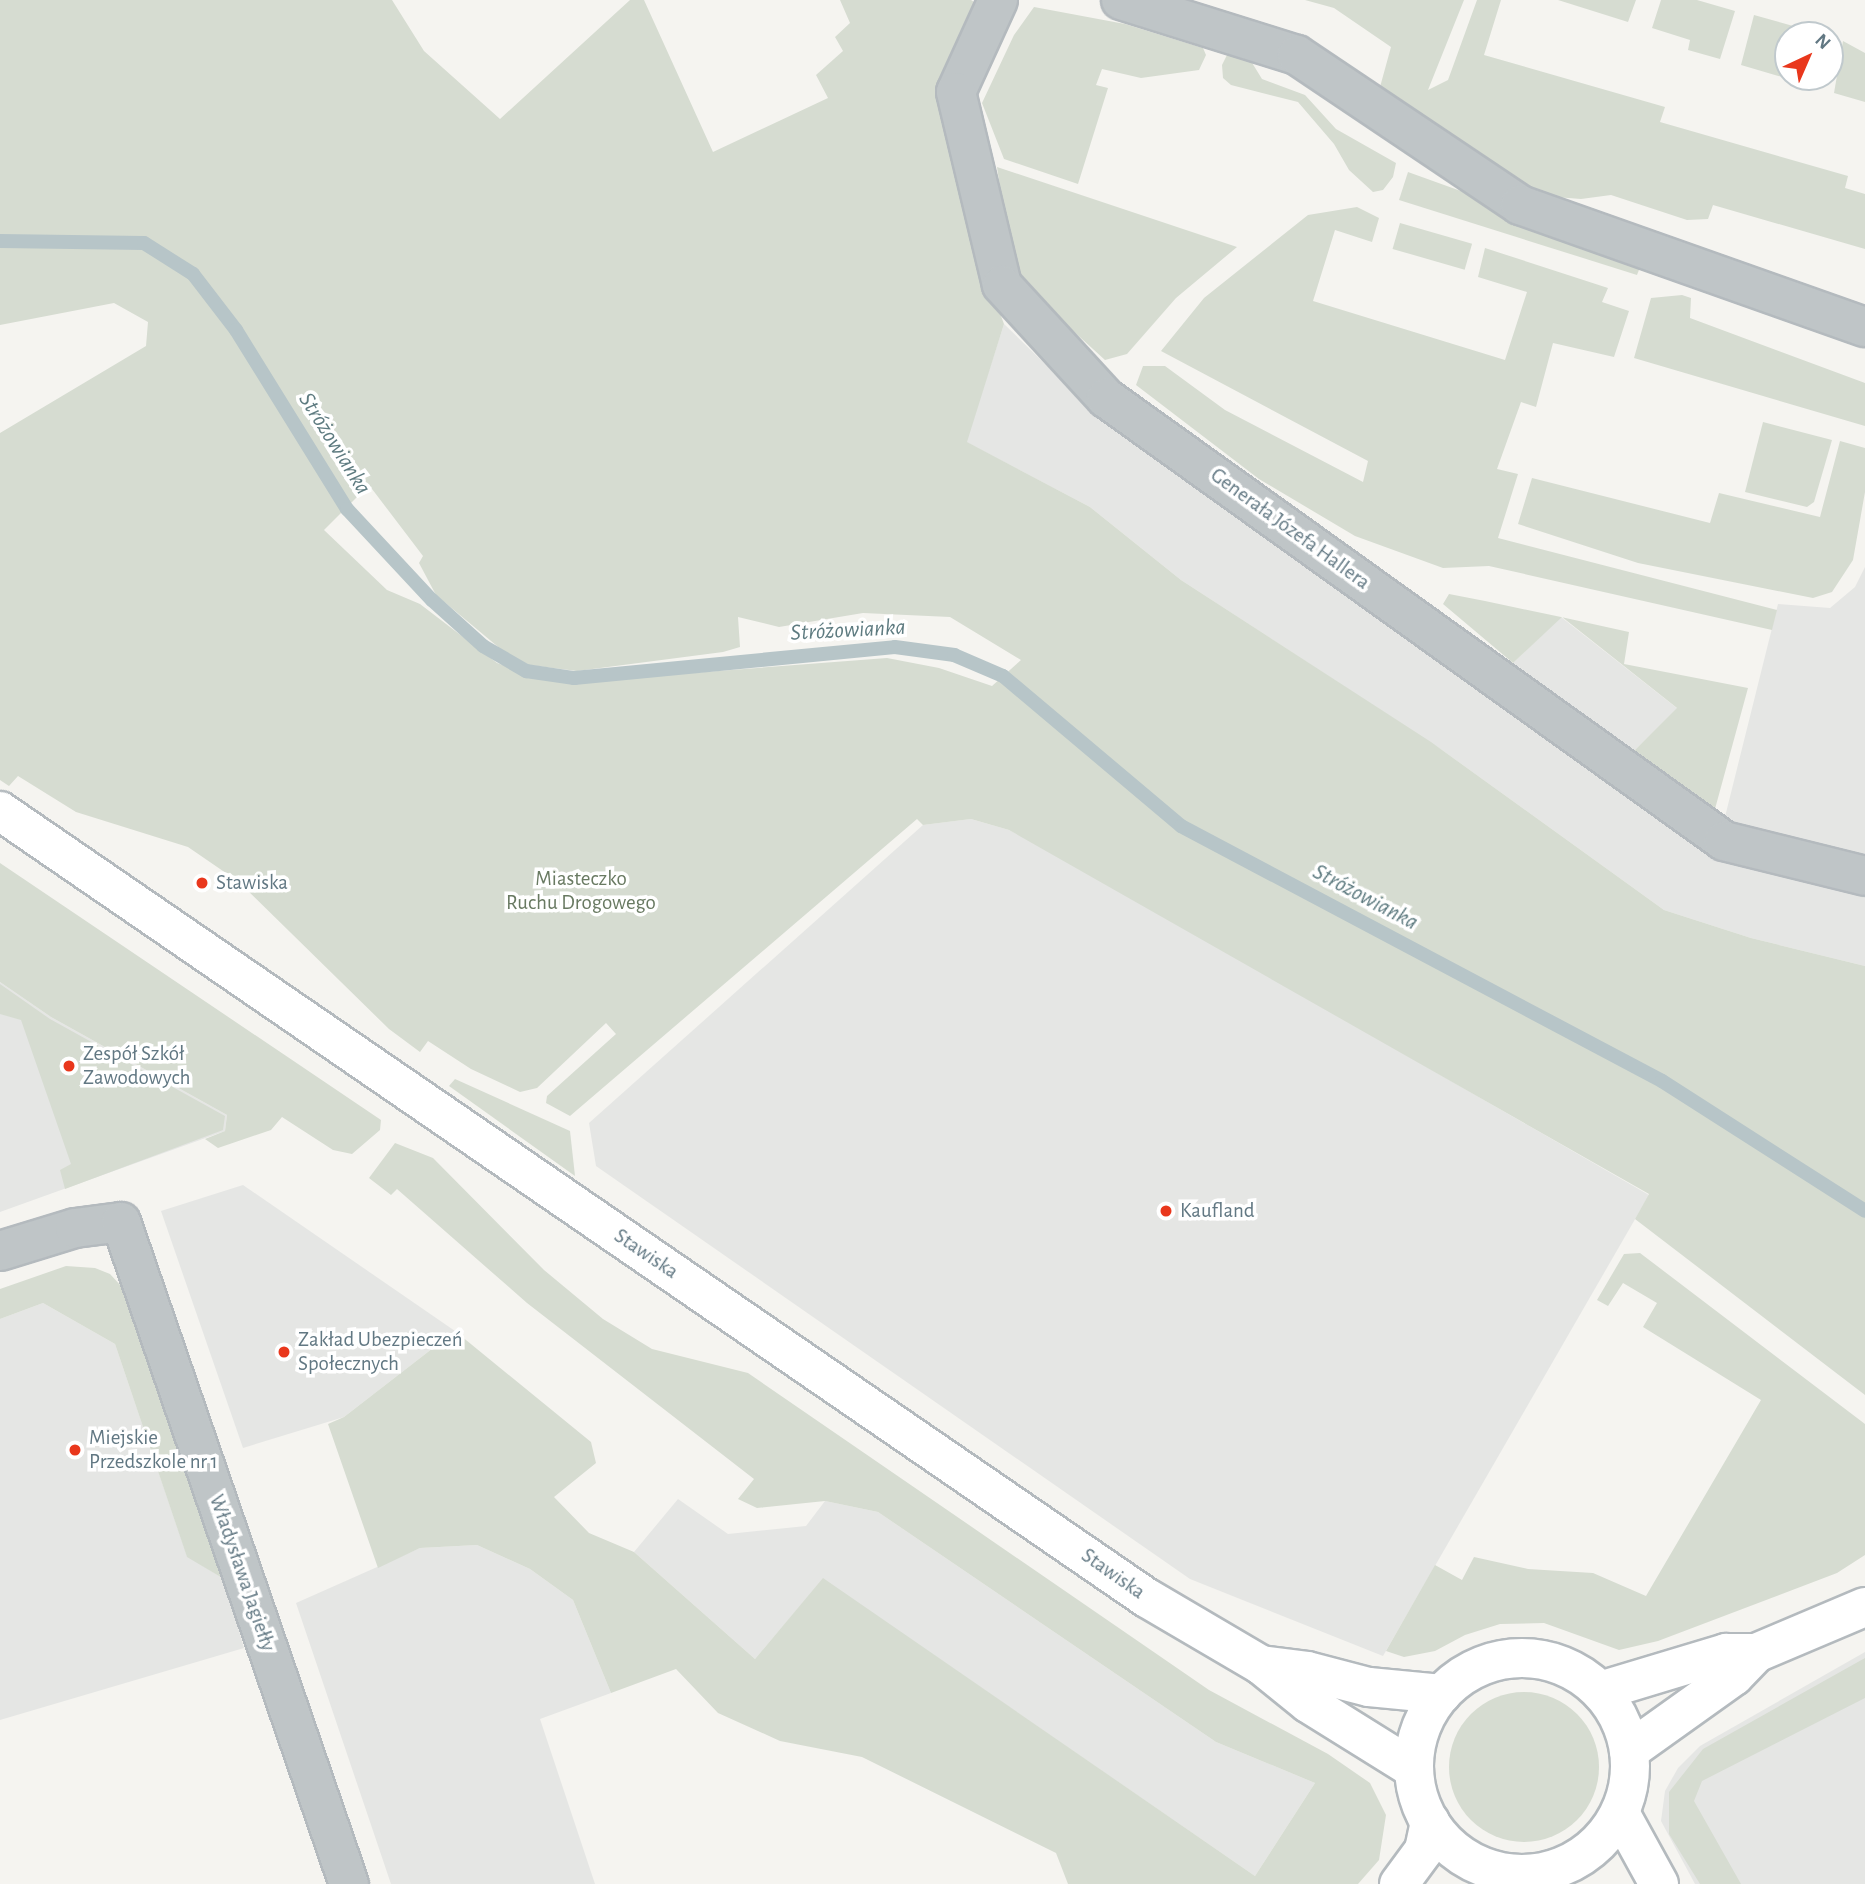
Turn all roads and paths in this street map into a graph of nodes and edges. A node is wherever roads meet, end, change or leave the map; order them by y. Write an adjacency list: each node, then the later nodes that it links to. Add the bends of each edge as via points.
1 (998, 0): 5 (street, Generała Józefa Hallera, via 956,92 1002,285 1107,398 1724,841)
2 (1121, 0): 3 (street, via 1297,55 1520,205)
3 (1865, 327)
4 (0, 811): 9 (main road, Stawiska, via 1147,1598)
5 (1865, 876)
6 (0, 1251): 18 (street, Władysława Jagiełły, via 75,1228 121,1222)
7 (1865, 1607): 8 (main road)
8 (1756, 1653): 10 (main road, via 1726,1653); 12 (main road, via 1734,1676)
9 (1261, 1665): 11 (main road, Stawiska, via 1369,1686); 13 (main road, Stawiska, via 1307,1703)
10 (1600, 1691): 11 (main road, via 1574,1672 1528,1658 1481,1667); 12 (main road, via 1616,1713)
11 (1442, 1694): 13 (main road, via 1421,1729)
12 (1629, 1751): 14 (main road, via 1628,1789)
13 (1414, 1769): 15 (main road)
14 (1620, 1813): 16 (main road); 20 (main road)
15 (1430, 1822): 17 (main road); 19 (main road, via 1424,1850)
16 (1573, 1875): 17 (main road)
17 (1479, 1876)
18 (349, 1884)
19 (1399, 1884)
20 (1659, 1884)

